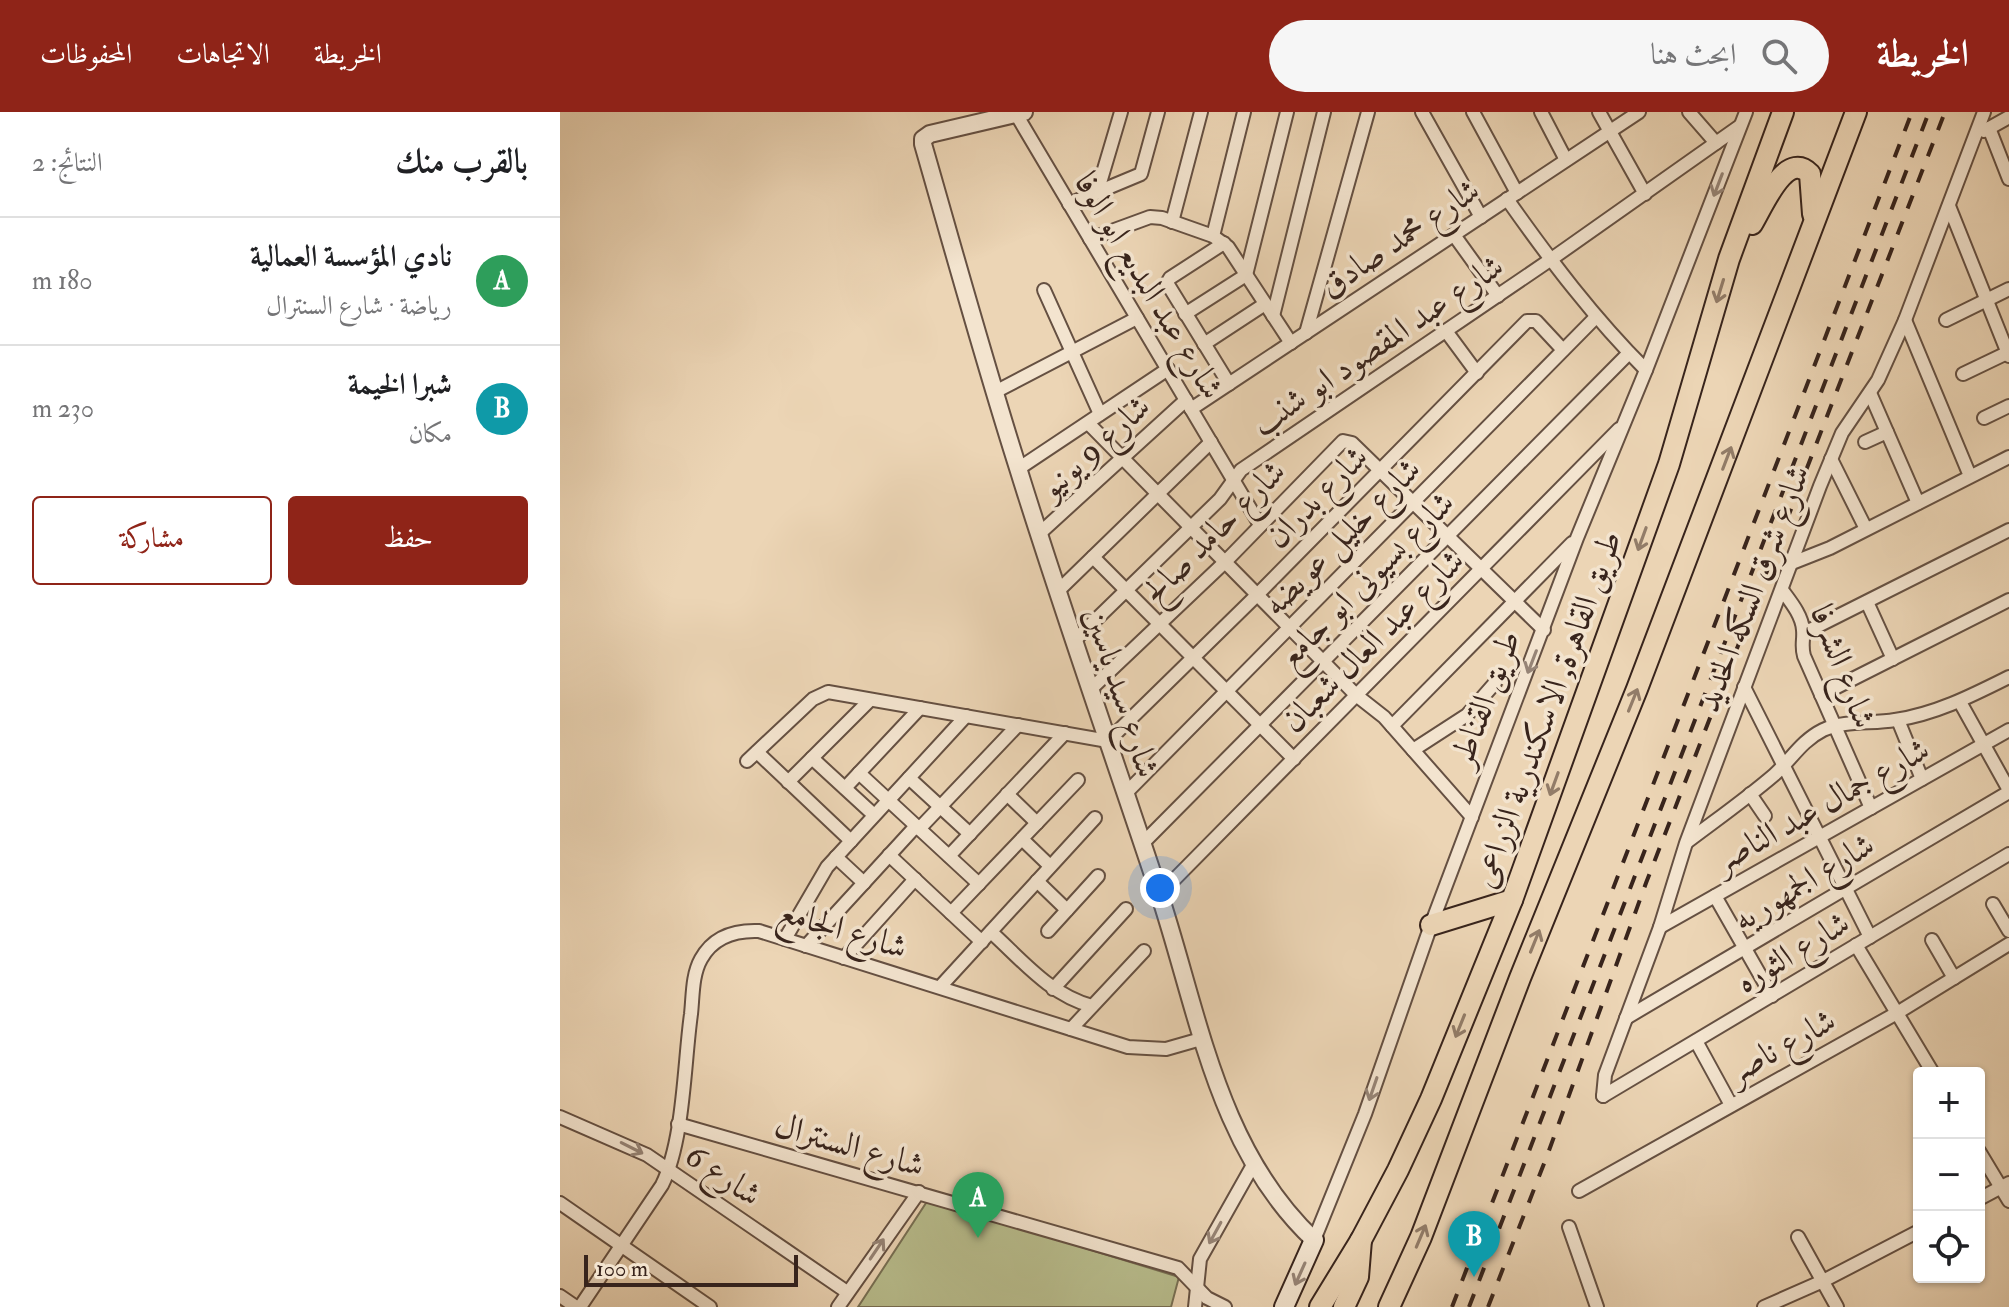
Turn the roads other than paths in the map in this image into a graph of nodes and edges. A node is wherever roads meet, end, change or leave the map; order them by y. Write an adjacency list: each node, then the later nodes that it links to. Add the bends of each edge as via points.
1 (1121, 112): 27 (street)
2 (1158, 112): 27 (street, via 1141,174)
3 (1201, 112): 33 (street)
4 (1244, 112): 37 (street)
5 (1287, 112): 40 (street)
6 (1324, 112): 47 (street)
7 (1368, 112): 53 (street)
8 (1422, 112): 32 (street)
9 (1474, 112): 29 (street)
10 (1541, 112): 25 (street)
11 (1599, 112): 22 (street)
12 (1639, 112): 22 (street, شارع محمد صادق)
13 (1689, 112): 24 (street)
14 (1746, 112): 20 (street, طريق القناطر)
15 (1783, 112): 38 (main road, طريق القاهرة, الاسكندرية الزراعى)
16 (1856, 112): 34 (main road, طريق القاهرة, الاسكندرية الزراعى)
17 (1984, 112): 23 (street, شارع شرق السكه الحديد)
18 (1020, 113): 30 (street, شارع عبد البديع ابو الوفا); 65 (street, شارع سيد ياسين, via 923,139)
19 (2009, 117): 21 (street)
20 (1740, 126): 24 (street, شارع عبد المقصود ابو شنب); 61 (street, طريق القناطر, one-way to 61)
21 (1989, 128): 23 (street); 26 (street)
22 (1609, 131): 25 (street, شارع محمد صادق); 28 (street)
23 (1974, 136): 31 (street, شارع شرق السكه الحديد)
24 (1716, 143): 28 (street, شارع عبد المقصود ابو شنب)
25 (1566, 160): 29 (street, شارع محمد صادق)
26 (2009, 179)
27 (1097, 193): 30 (street)
28 (1645, 194): 39 (street, شارع عبد المقصود ابو شنب)
29 (1512, 196): 32 (street, شارع محمد صادق); 39 (street)
30 (1069, 204): 36 (street, شارع عبد البديع ابو الوفا)
31 (1949, 206): 44 (street); 50 (street, شارع شرق السكه الحديد)
32 (1481, 217): 35 (street, شارع محمد صادق)
33 (1172, 222): 36 (street, via 1150,217); 37 (street)
34 (1813, 226): 38 (main road, via 1813,180 1806,169 1792,167); 236 (main road, طريق القاهرة, الاسكندرية الزراعى, one-way to 34, via 1637,689)
35 (1454, 235): 43 (street); 53 (street, شارع محمد صادق)
36 (1090, 239): 49 (street, شارع عبد البديع ابو الوفا)
37 (1218, 240): 40 (street); 46 (street, via 1170,278 1168,287)
38 (1729, 259): 174 (main road, طريق القاهرة, الاسكندرية الزراعى, one-way to 174, via 1669,464)
39 (1550, 260): 43 (street, شارع عبد المقصود ابو شنب); 48 (street)
40 (1246, 275): 45 (street); 46 (street)
41 (2009, 289): 44 (street)
42 (1044, 290): 57 (street)
43 (1498, 296): 52 (street, شارع عبد المقصود ابو شنب)
44 (1987, 301): 51 (street); 59 (street)
45 (1265, 304): 47 (street); 55 (street)
46 (1185, 314): 55 (street)
47 (1273, 316): 54 (street)
48 (1596, 317): 56 (street, شارع خليل عويضه); 58 (street)
49 (1137, 318): 57 (street); 60 (street, شارع عبد البديع ابو الوفا)
50 (1905, 320): 66 (street, شارع شرق السكه الحديد); 81 (street)
51 (1946, 320)
52 (1446, 331): 62 (street); 82 (street, شارع عبد المقصود ابو شنب)
53 (1306, 333): 54 (street, شارع محمد صادق)
54 (1291, 343): 64 (street, شارع محمد صادق)
55 (1204, 344): 64 (street)
56 (1563, 350): 62 (street, شارع بدران, via 1530,320); 84 (street, شارع خليل عويضه)
57 (1071, 352): 65 (street); 69 (street)
58 (1629, 353): 61 (street); 91 (street, شارع بسيونى ابو جامع)
59 (2009, 354): 63 (street)
60 (1168, 369): 67 (street, شارع عبد البديع ابو الوفا); 69 (street)
61 (1646, 370): 72 (street, طريق القناطر)
62 (1477, 373): 80 (street, شارع بدران)
63 (1963, 374)
64 (1229, 384): 67 (street, شارع محمد صادق)
65 (995, 392): 79 (street, شارع سيد ياسين)
66 (1870, 393): 73 (street); 78 (street, شارع شرق السكه الحديد, via 1848,422)
67 (1188, 404): 74 (street, شارع عبد البديع ابو الوفا); 77 (street, شارع 9 يونيو)
68 (2009, 406): 70 (street)
69 (1100, 414): 71 (street)
70 (1984, 418)
71 (1088, 423): 77 (street); 79 (street)
72 (1624, 424): 92 (street, طريق القناطر); 96 (street, شارع عبد العال شعبان)
73 (1887, 432): 75 (street); 85 (street)
74 (1211, 442): 82 (street, شارع عبد البديع ابو الوفا); 83 (street)
75 (1865, 442)
76 (2009, 457): 81 (street)
77 (1122, 458): 83 (street); 90 (street, شارع 9 يونيو)
78 (1831, 459): 88 (street); 95 (street, شارع شرق السكه الحديد)
79 (1018, 469): 90 (street, شارع سيد ياسين)
80 (1380, 471): 84 (street); 86 (street, شارع حامد صالح, via 1352,443 1343,441); 100 (street, شارع بدران)
81 (1970, 476): 85 (street)
82 (1233, 479): 86 (street, شارع عبد البديع ابو الوفا); 87 (street, شارع عبد المقصود ابو شنب)
83 (1158, 494): 87 (street); 93 (street)
84 (1413, 503): 91 (street); 105 (street, شارع خليل عويضه)
85 (1918, 503): 88 (street)
86 (1260, 525): 94 (street, شارع حامد صالح)
87 (1191, 527): 94 (street); 98 (street, شارع عبد المقصود ابو شنب)
88 (1866, 529): 95 (street)
89 (2009, 530): 103 (street)
90 (1040, 533): 97 (street, شارع سيد ياسين)
91 (1447, 536): 96 (street); 111 (street, شارع بسيونى ابو جامع)
92 (1577, 538): 102 (street); 106 (street, طريق القناطر)
93 (1093, 557): 97 (street); 98 (street)
94 (1225, 562): 100 (street); 104 (street, شارع حامد صالح)
95 (1792, 563): 99 (street, شارع شرق السكه الحديد)
96 (1481, 569): 102 (street); 117 (street, شارع عبد العال شعبان)
97 (1059, 590): 108 (street, شارع سيد ياسين)
98 (1126, 590): 104 (street); 108 (street, شارع عبد المقصود ابو شنب)
99 (1782, 590): 107 (street, شارع الشرفا); 114 (street, شارع شرق السكه الحديد)
100 (1257, 595): 105 (street); 109 (street, شارع بدران)
101 (2009, 600): 110 (street)
102 (1515, 602): 106 (street); 126 (street)
103 (1867, 602): 107 (street); 110 (street)
104 (1160, 625): 109 (street); 115 (street, شارع حامد صالح)
105 (1290, 628): 111 (street); 116 (street, شارع خليل عويضه)
106 (1544, 630): 151 (street, طريق القناطر, one-way to 151)
107 (1804, 633): 118 (street, شارع الشرفا, via 1802,651)
108 (1075, 640): 115 (street, شارع سيد ياسين)
109 (1194, 659): 116 (street); 130 (street, شارع بدران)
110 (1893, 659): 118 (street)
111 (1323, 661): 117 (street); 125 (street, شارع بسيونى ابو جامع)
112 (2009, 677): 120 (street)
113 (1495, 683): 132 (street, via 1472,710)
114 (1744, 687): 135 (street); 159 (street, شارع شرق السكه الحديد)
115 (1091, 689): 130 (street, شارع سيد ياسين)
116 (1226, 692): 125 (street); 144 (street, شارع خليل عويضه)
117 (1356, 695): 126 (street); 134 (street, شارع عبد العال شعبان)
118 (1821, 695): 127 (street, شارع الشرفا)
119 (870, 700): 121 (street); 133 (street); 140 (street, via 820,694 752,756)
120 (1960, 702): 123 (street); 131 (street)
121 (920, 708): 122 (street); 136 (street)
122 (966, 716): 124 (street); 137 (street)
123 (1898, 720): 127 (street); 138 (street)
124 (1018, 725): 129 (street); 147 (street)
125 (1260, 725): 134 (street); 160 (street, شارع بسيونى ابو جامع)
126 (1392, 726): 132 (street)
127 (1835, 726): 135 (street, via 1798,747); 148 (street, شارع الشرفا)
128 (2009, 730): 131 (street, شارع جمال عبد الناصر)
129 (1065, 733): 130 (street); 143 (street)
130 (1108, 741): 144 (street, شارع سيد ياسين)
131 (1983, 745): 138 (street, شارع جمال عبد الناصر); 142 (street)
132 (1413, 750): 151 (street)
133 (812, 758): 140 (street); 141 (street)
134 (1294, 759): 172 (street, شارع عبد العال شعبان)
135 (1783, 766): 145 (street); 156 (street)
136 (859, 773): 141 (street); 146 (street)
137 (909, 778): 146 (street); 147 (street)
138 (1922, 779): 148 (street, شارع جمال عبد الناصر)
139 (1078, 780): 153 (street)
140 (788, 782): 158 (street)
141 (845, 788): 149 (street)
142 (2009, 791): 171 (street, شارع الجمهوريه)
143 (1007, 794): 153 (street); 155 (street)
144 (1125, 794): 160 (street, شارع سيد ياسين)
145 (1750, 794): 150 (street); 159 (street)
146 (888, 800): 149 (street); 154 (street)
147 (941, 807): 154 (street); 155 (street)
148 (1871, 808): 156 (street, شارع جمال عبد الناصر)
149 (874, 815): 158 (street)
150 (1765, 816)
151 (1472, 817): 179 (street, طريق القناطر)
152 (1095, 818): 165 (street)
153 (1037, 823): 157 (street)
154 (918, 828): 162 (street); 163 (street)
155 (970, 834): 163 (street)
156 (1820, 838): 171 (street); 173 (street, شارع جمال عبد الناصر)
157 (1022, 839): 165 (street); 170 (street)
158 (851, 841): 164 (street)
159 (1686, 843): 180 (street, شارع شرق السكه الحديد)
160 (1142, 844): 172 (street, شارع سيد ياسين)
161 (2009, 854): 184 (street, شارع الثوره)
162 (889, 855): 167 (street); 169 (street)
163 (949, 856): 170 (street)
164 (836, 857): 169 (street); 185 (street)
165 (1050, 866): 168 (street)
166 (1098, 876): 177 (street)
167 (915, 879): 178 (street); 192 (street)
168 (1037, 881): 177 (street); 183 (street)
169 (864, 883): 189 (street)
170 (979, 884): 178 (street)
171 (1845, 888): 184 (street); 190 (street, شارع الجمهوريه)
172 (1159, 895): 201 (street, شارع سيد ياسين)
173 (1715, 896): 180 (street, شارع جمال عبد الناصر); 190 (street)
174 (1512, 900): 179 (main road); 221 (main road, طريق القاهرة, الاسكندرية الزراعى, one-way to 221, via 1431,1099)
175 (1993, 904): 182 (street)
176 (1126, 909): 195 (street)
177 (1067, 910): 181 (street)
178 (951, 913): 183 (street)
179 (1431, 925): 220 (street, طريق القناطر, one-way to 220)
180 (1660, 927): 199 (street, شارع شرق السكه الحديد)
181 (1048, 931)
182 (2009, 931)
183 (986, 937): 194 (street); 195 (street)
184 (1870, 937): 188 (street, شارع الثوره)
185 (785, 939): 189 (street, شارع الجامع); 207 (street, شارع الجامع, via 759,931 732,933 709,947 701,959)
186 (1932, 940): 193 (street)
187 (2009, 944): 193 (street, شارع ناصر)
188 (1856, 945): 196 (street, شارع الثوره); 198 (street)
189 (806, 946): 192 (street, شارع الجامع)
190 (1745, 948): 196 (street); 199 (street, شارع الجمهوريه)
191 (1144, 951): 197 (street)
192 (844, 958): 194 (street, شارع الجامع)
193 (1954, 978): 198 (street, شارع ناصر)
194 (940, 987): 200 (street, شارع الجامع)
195 (1053, 989): 197 (street)
196 (1772, 996): 202 (street, شارع الثوره)
197 (1092, 1006): 200 (street)
198 (1897, 1013): 203 (street); 205 (street, شارع ناصر)
199 (1626, 1018): 204 (street, شارع شرق السكه الحديد, via 1603,1081)
200 (1071, 1029): 201 (street, شارع الجامع, via 1147,1050)
201 (1201, 1039): 209 (street, شارع سيد ياسين)
202 (1696, 1041): 204 (street, شارع الثوره); 205 (street)
203 (1929, 1067)
204 (1603, 1096)
205 (1731, 1105): 212 (street, شارع ناصر)
206 (560, 1117): 210 (street, شارع 6, one-way to 210, via 623,1143)
207 (678, 1124): 210 (street, شارع الجامع); 213 (street, شارع السنترال)
208 (1985, 1159): 211 (street)
209 (1253, 1165): 220 (street, شارع سيد ياسين); 224 (street, one-way to 224, via 1200,1259)
210 (669, 1170): 222 (street, شارع الجامع); 225 (street, شارع 6)
211 (2005, 1186): 214 (street); 215 (street)
212 (1579, 1191)
213 (919, 1192): 224 (street, شارع السنترال, via 1178,1268); 225 (street, one-way to 213)
214 (1985, 1196)
215 (2009, 1201)
216 (560, 1203): 222 (street)
217 (1569, 1227): 227 (street)
218 (1913, 1234): 223 (street)
219 (1798, 1237): 223 (street)
220 (1314, 1240): 233 (main road, طريق القناطر, one-way to 233)
221 (1361, 1240): 234 (main road, طريق القاهرة, الاسكندرية الزراعى); 235 (main road, via 1358,1277)
222 (621, 1246): 228 (street, شارع الجامع); 229 (street)
223 (1823, 1281): 237 (street); 238 (street)
224 (1198, 1289): 231 (street); 232 (street, شارع السنترال)
225 (847, 1292): 230 (street)
226 (560, 1296): 228 (street)
227 (1592, 1306)
228 (578, 1307)
229 (710, 1307)
230 (838, 1307)
231 (1195, 1307)
232 (1225, 1307)
233 (1284, 1307)
234 (1320, 1307)
235 (1344, 1307)
236 (1389, 1307)
237 (1764, 1307)
238 (1837, 1307)

